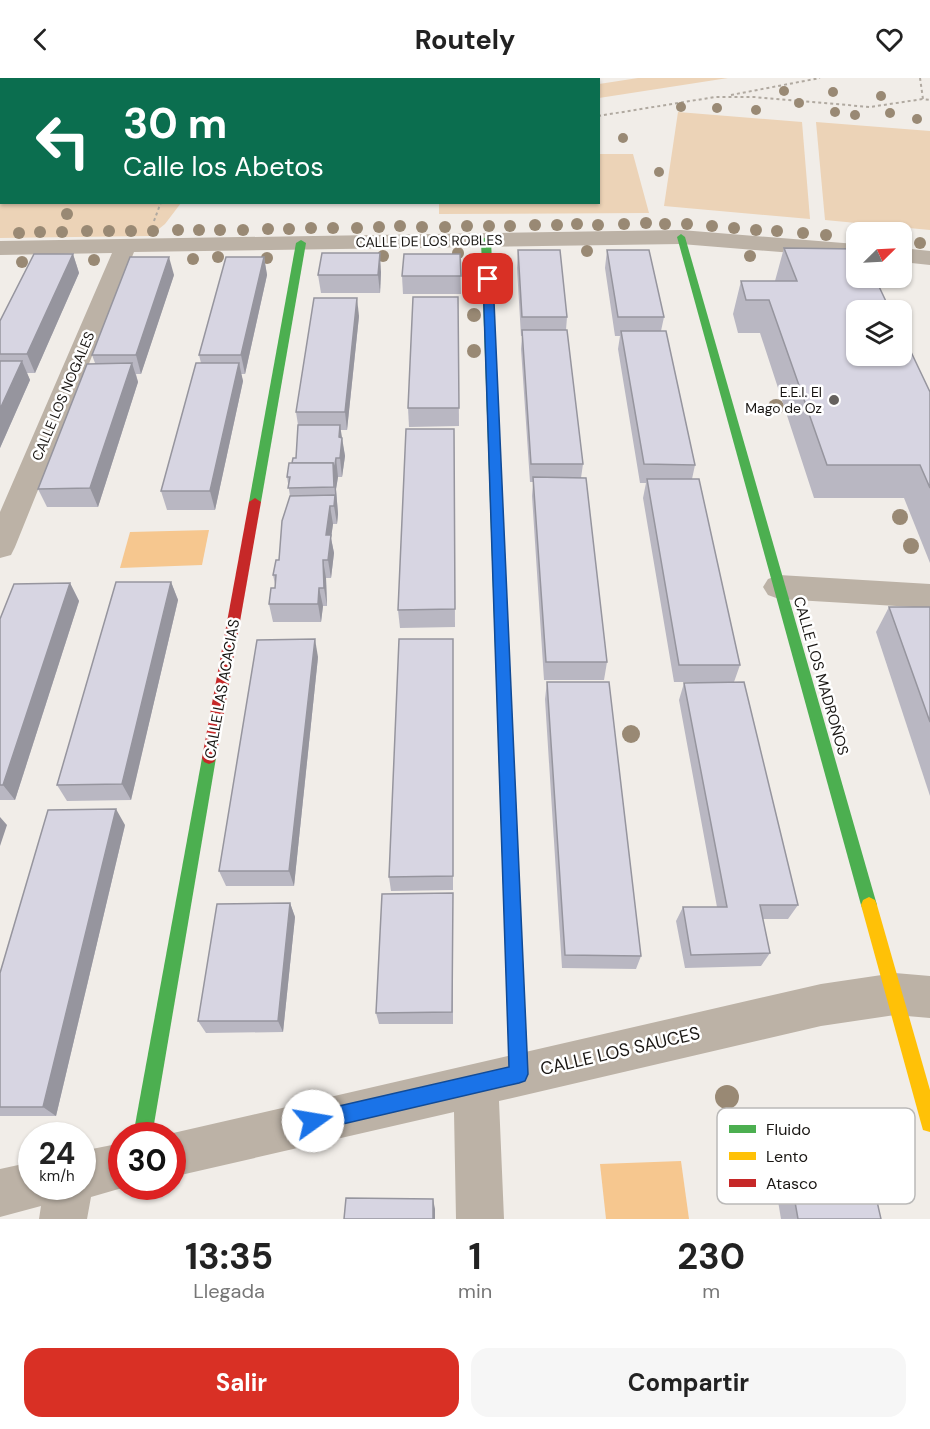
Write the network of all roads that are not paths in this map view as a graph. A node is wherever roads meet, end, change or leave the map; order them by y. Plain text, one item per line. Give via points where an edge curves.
1 (681, 237) junction
2 (486, 240) junction
3 (301, 243) junction
4 (126, 246) junction
5 (0, 248) edge
6 (846, 250) edge
7 (912, 256) edge
8 (930, 258) edge
9 (0, 546) edge
10 (779, 587) junction
11 (930, 596) edge
12 (913, 995) edge
13 (498, 1079) junction
14 (144, 1122) edge
15 (930, 1123) edge
16 (186, 1151) edge
17 (18, 1189) edge
18 (0, 1193) edge
19 (66, 1200) edge
20 (63, 1219) edge
21 (480, 1219) edge

1 - 2 street, CALLE DE LOS ROBLES
1 - 6 street, CALLE DE LOS ROBLES
1 - 10 street, CALLE LOS MADROÑOS
2 - 3 street, CALLE DE LOS ROBLES
2 - 13 street
3 - 4 street, CALLE DE LOS ROBLES
3 - 14 street, CALLE LAS ACACIAS
4 - 5 street, CALLE DE LOS ROBLES
4 - 9 street, CALLE LOS NOGALES
7 - 8 street
10 - 11 street
10 - 12 street, CALLE LOS MADROÑOS
12 - 13 street, CALLE LOS SAUCES via 821,1005
12 - 15 street, CALLE LOS MADROÑOS
13 - 16 street, CALLE LOS SAUCES
13 - 21 street
17 - 18 street
19 - 20 street

